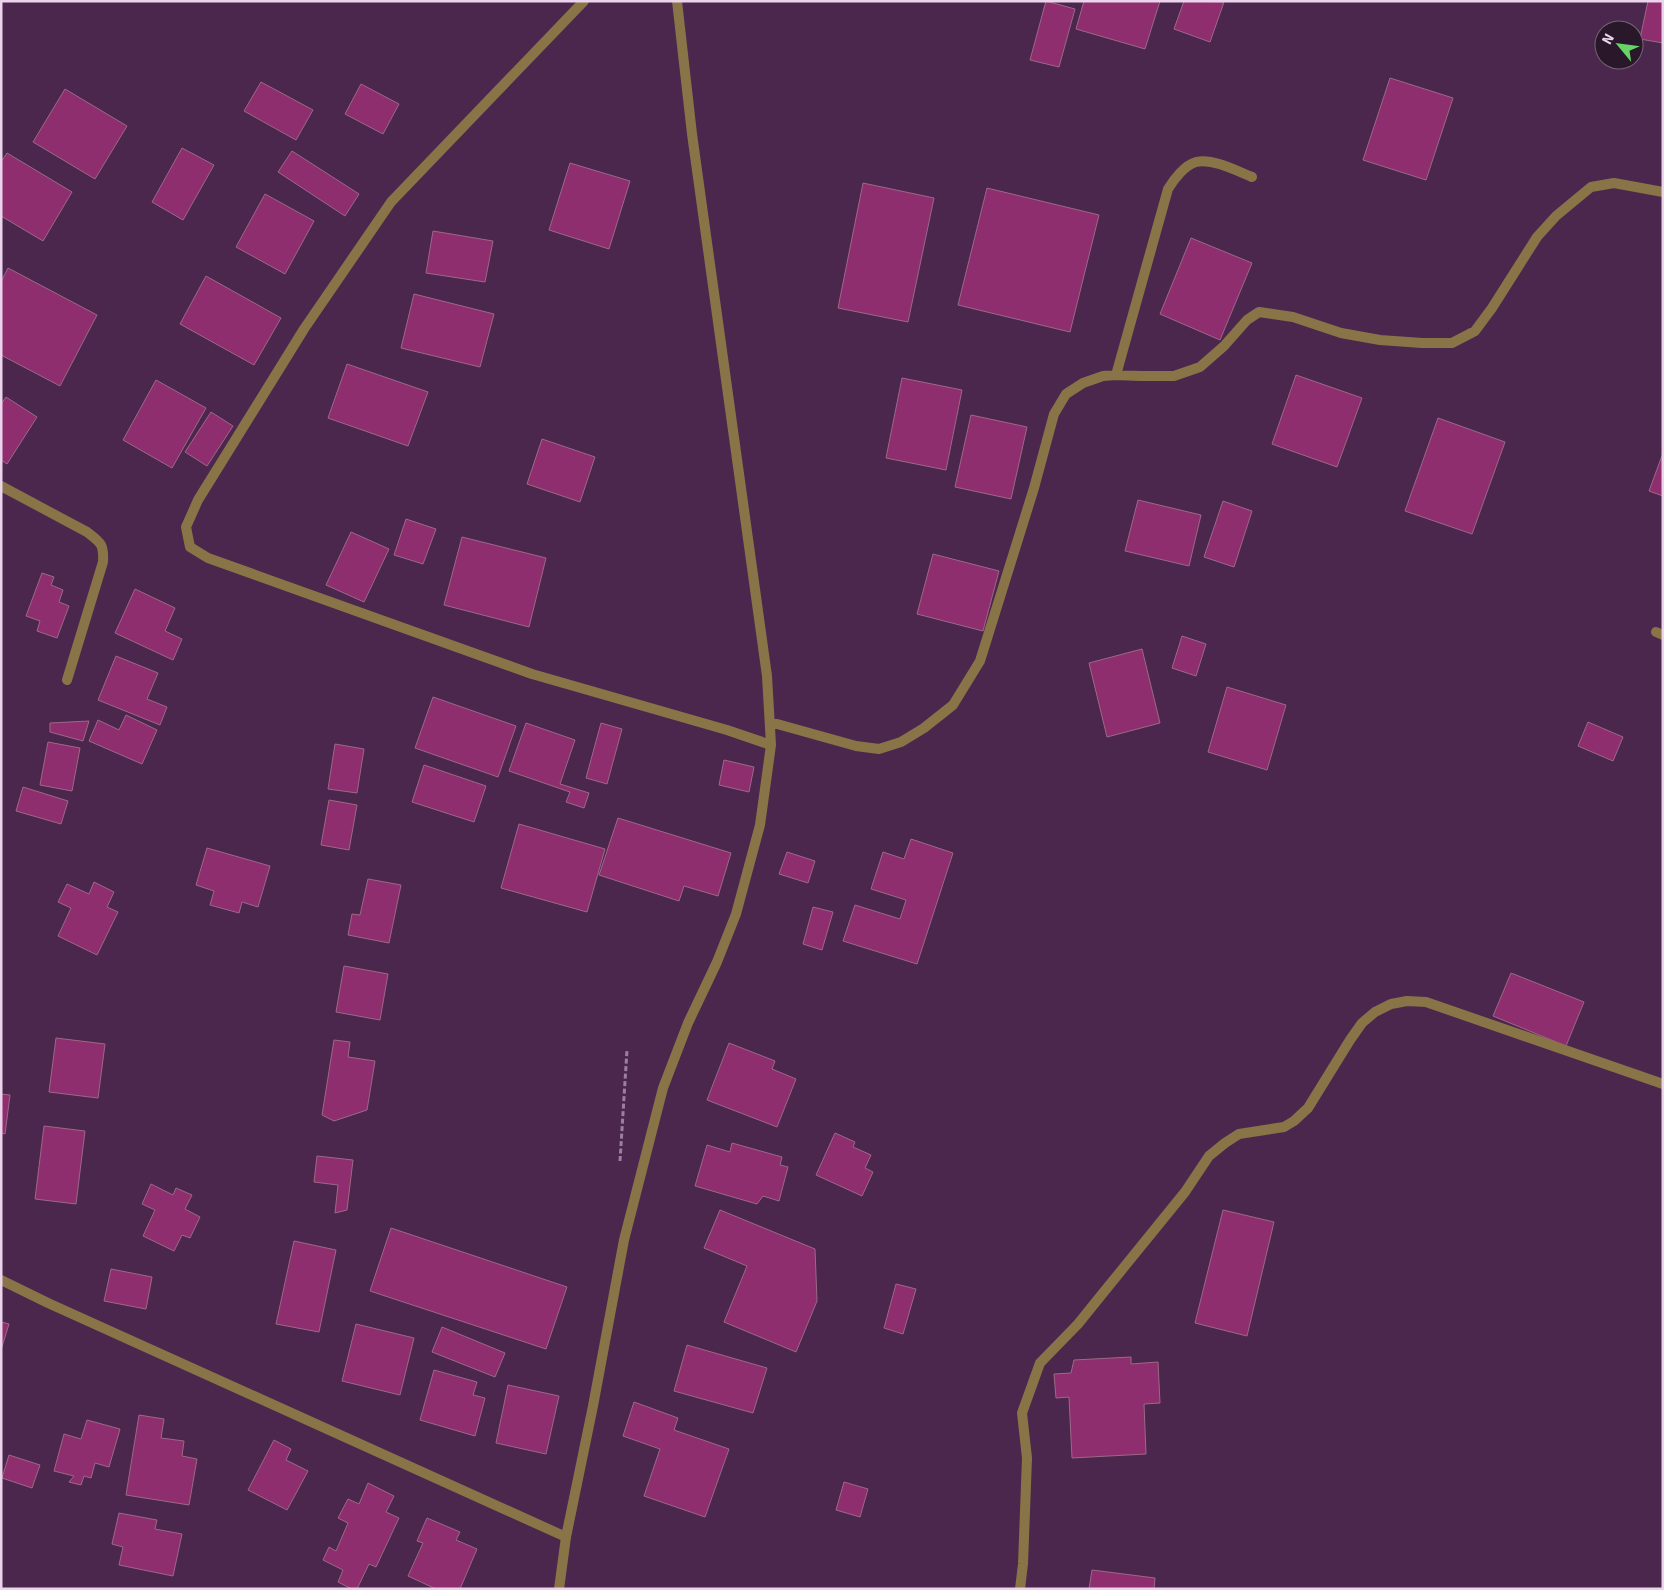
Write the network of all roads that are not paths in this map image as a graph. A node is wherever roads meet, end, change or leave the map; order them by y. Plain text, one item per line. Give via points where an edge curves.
1 (584, 1) edge
2 (677, 1) edge
3 (1252, 177) dead end
4 (1663, 192) edge
5 (1116, 374) junction
6 (1, 486) edge
7 (67, 680) dead end
8 (770, 722) junction
9 (771, 745) junction
10 (1663, 1084) edge
11 (1, 1280) edge
12 (566, 1537) junction
13 (560, 1589) edge
14 (1020, 1589) edge

1 - 9 street via 391,202 304,329 198,500 186,527 190,547 208,558 532,674
2 - 8 street via 692,134 767,676
3 - 5 street via 1218,163 1196,162 1178,174 1168,188
4 - 5 street via 1614,183 1591,187 1556,216 1537,237 1475,331 1452,343 1380,340 1341,333 1293,317 1259,312 1200,367 1174,376
5 - 8 street via 1083,383 1066,394 1054,414 980,661 953,705 902,742 879,749 856,746
6 - 7 street via 87,532 104,549 103,562
8 - 9 street
9 - 12 street via 760,825 736,914 663,1088 624,1240
10 - 14 street via 1426,1002 1406,1001 1375,1012 1362,1023 1308,1108 1294,1121 1284,1127 1239,1134 1209,1156 1185,1192 1078,1324 1040,1363 1022,1413 1027,1458
11 - 12 street
12 - 13 street

